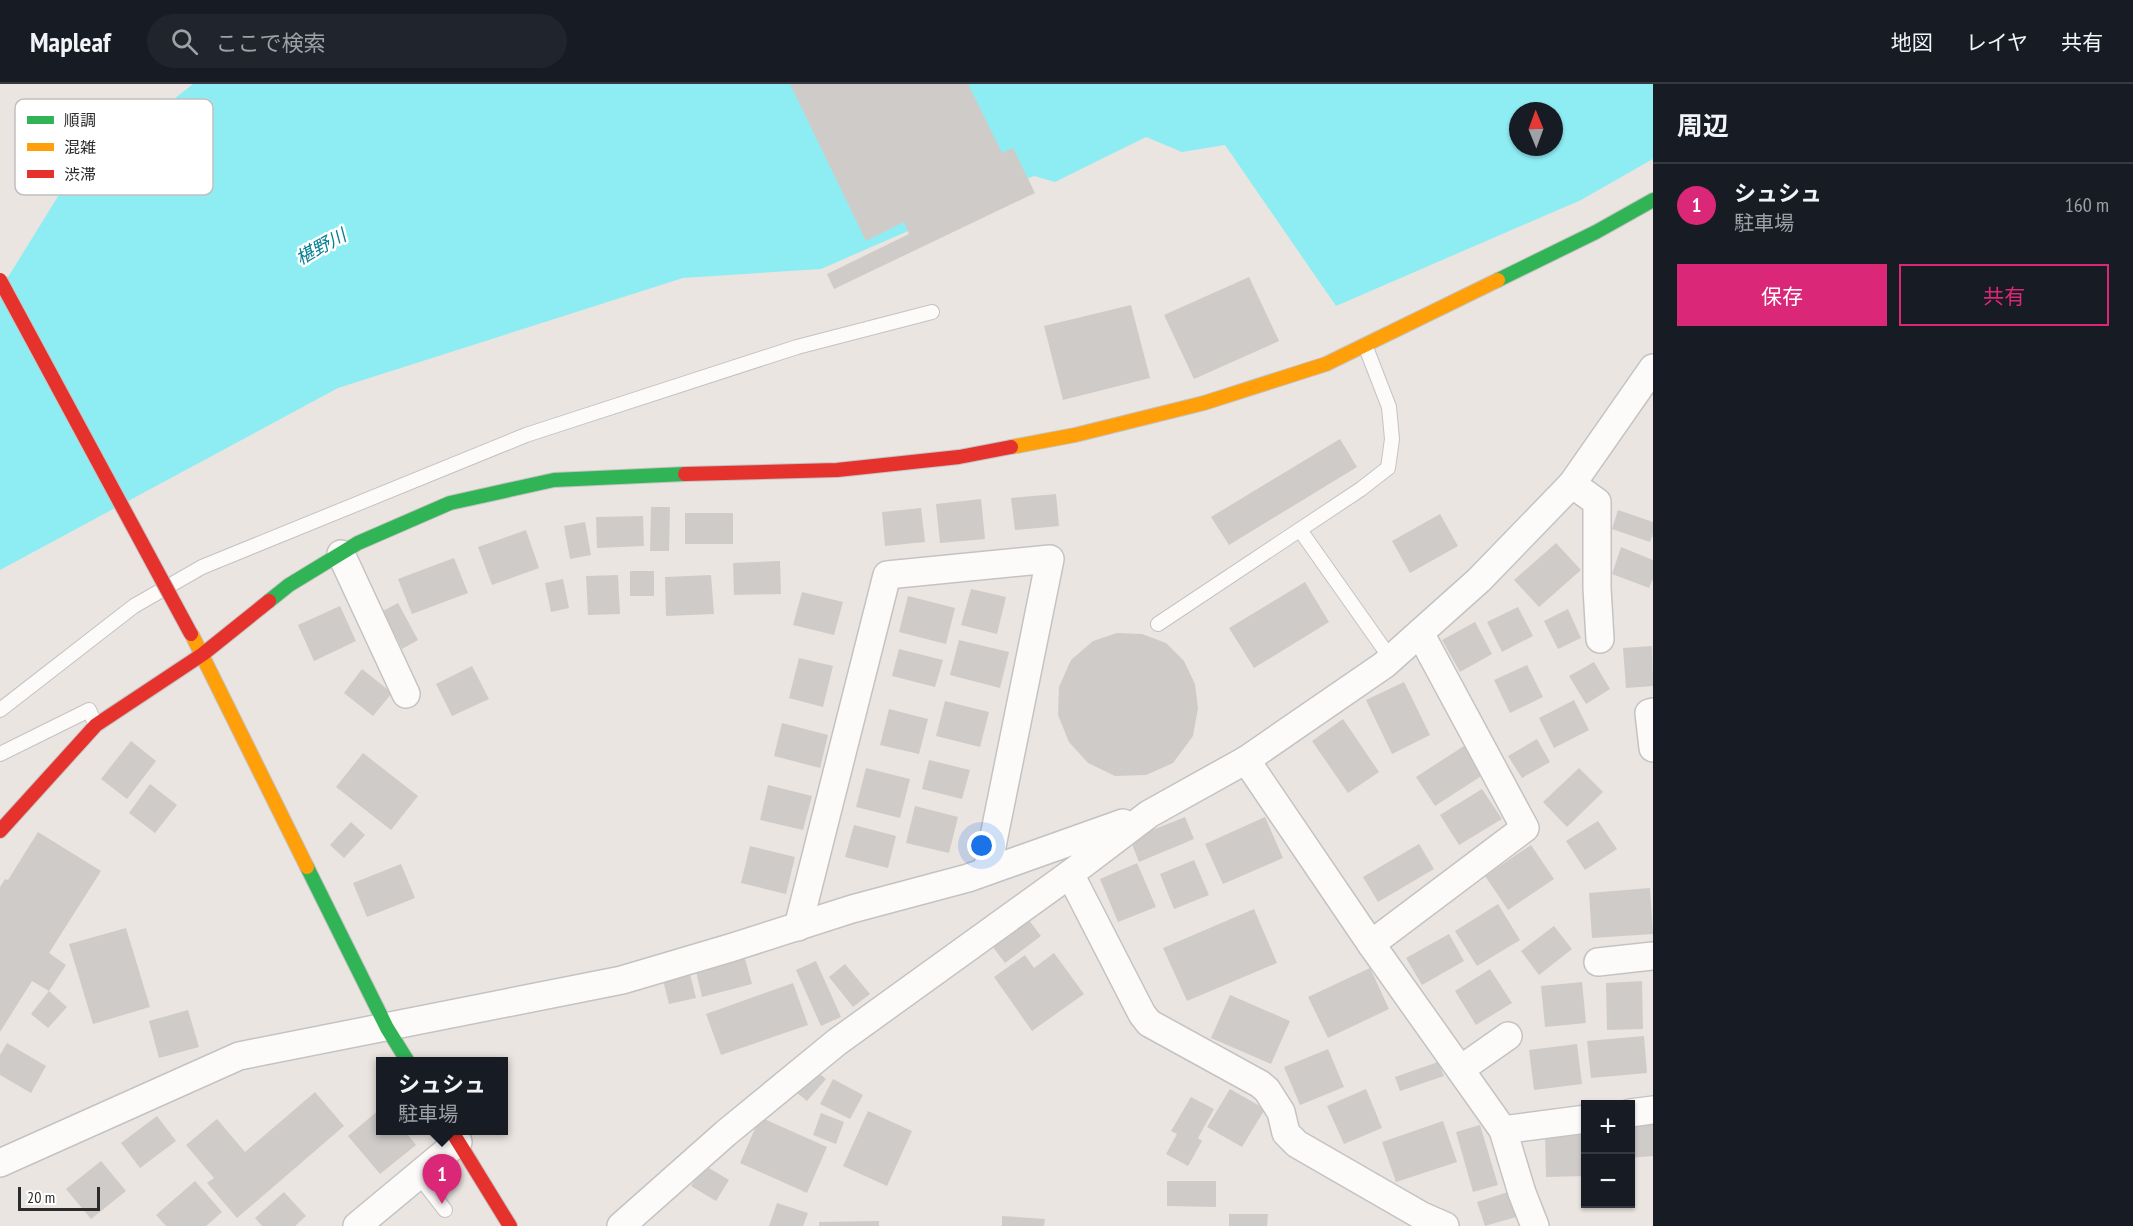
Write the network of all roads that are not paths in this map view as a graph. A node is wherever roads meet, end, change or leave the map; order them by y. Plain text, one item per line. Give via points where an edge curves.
1 (1653, 200) edge
2 (0, 280) edge
3 (932, 312) dead end
4 (1365, 345) junction
5 (1653, 368) edge
6 (1572, 484) junction
7 (1300, 530) junction
8 (341, 554) junction
9 (1158, 624) dead end
10 (1420, 633) junction
11 (1600, 639) dead end
12 (203, 654) junction
13 (1391, 659) junction
14 (406, 694) dead end
15 (0, 710) edge
16 (1653, 712) edge
17 (96, 725) junction
18 (1653, 748) edge
19 (0, 754) edge
20 (1246, 760) junction
21 (1149, 814) junction
22 (0, 831) edge
23 (987, 872) junction
24 (1070, 874) junction
25 (798, 927) junction
26 (1371, 944) junction
27 (1653, 956) edge
28 (1598, 962) dead end
29 (387, 1028) junction
30 (1508, 1036) dead end
31 (405, 1057) edge
32 (1461, 1069) junction
33 (1653, 1110) edge
34 (1635, 1112) edge
35 (1581, 1120) edge
36 (1503, 1130) junction
37 (454, 1136) edge
38 (0, 1163) edge
39 (418, 1175) junction
40 (445, 1210) dead end
41 (357, 1226) edge
42 (510, 1226) edge
43 (621, 1226) edge
44 (1445, 1226) edge
45 (1535, 1226) edge

1 - 4 street
2 - 12 street, bridge
3 - 15 lane via 796,346 526,435 202,567 134,606
4 - 7 lane via 1389,407 1392,439 1388,468
4 - 8 street via 1326,364 1204,403 1075,435 959,457 837,470 632,474 554,480 450,503
5 - 6 street
6 - 10 street via 1479,580
6 - 11 street via 1597,502
7 - 9 lane
7 - 13 lane
8 - 12 street via 289,585
8 - 14 street
10 - 13 street
10 - 26 street via 1525,828
12 - 17 street
12 - 29 street
13 - 20 street
16 - 18 street via 1649,713
17 - 19 lane via 89,710
17 - 22 street
20 - 21 street
20 - 26 street
21 - 23 street
21 - 24 street
23 - 25 street
23 - 25 street via 1050,559 887,574
24 - 43 street via 837,1042
24 - 44 street via 1149,1023 1260,1084 1281,1112 1286,1133 1297,1144
25 - 29 street via 622,980
26 - 32 street
27 - 28 street
29 - 31 street
29 - 38 street via 239,1056
30 - 32 street
32 - 36 street
33 - 34 street
35 - 36 street
36 - 45 street
37 - 39 street
37 - 42 street
39 - 40 lane
39 - 41 street

